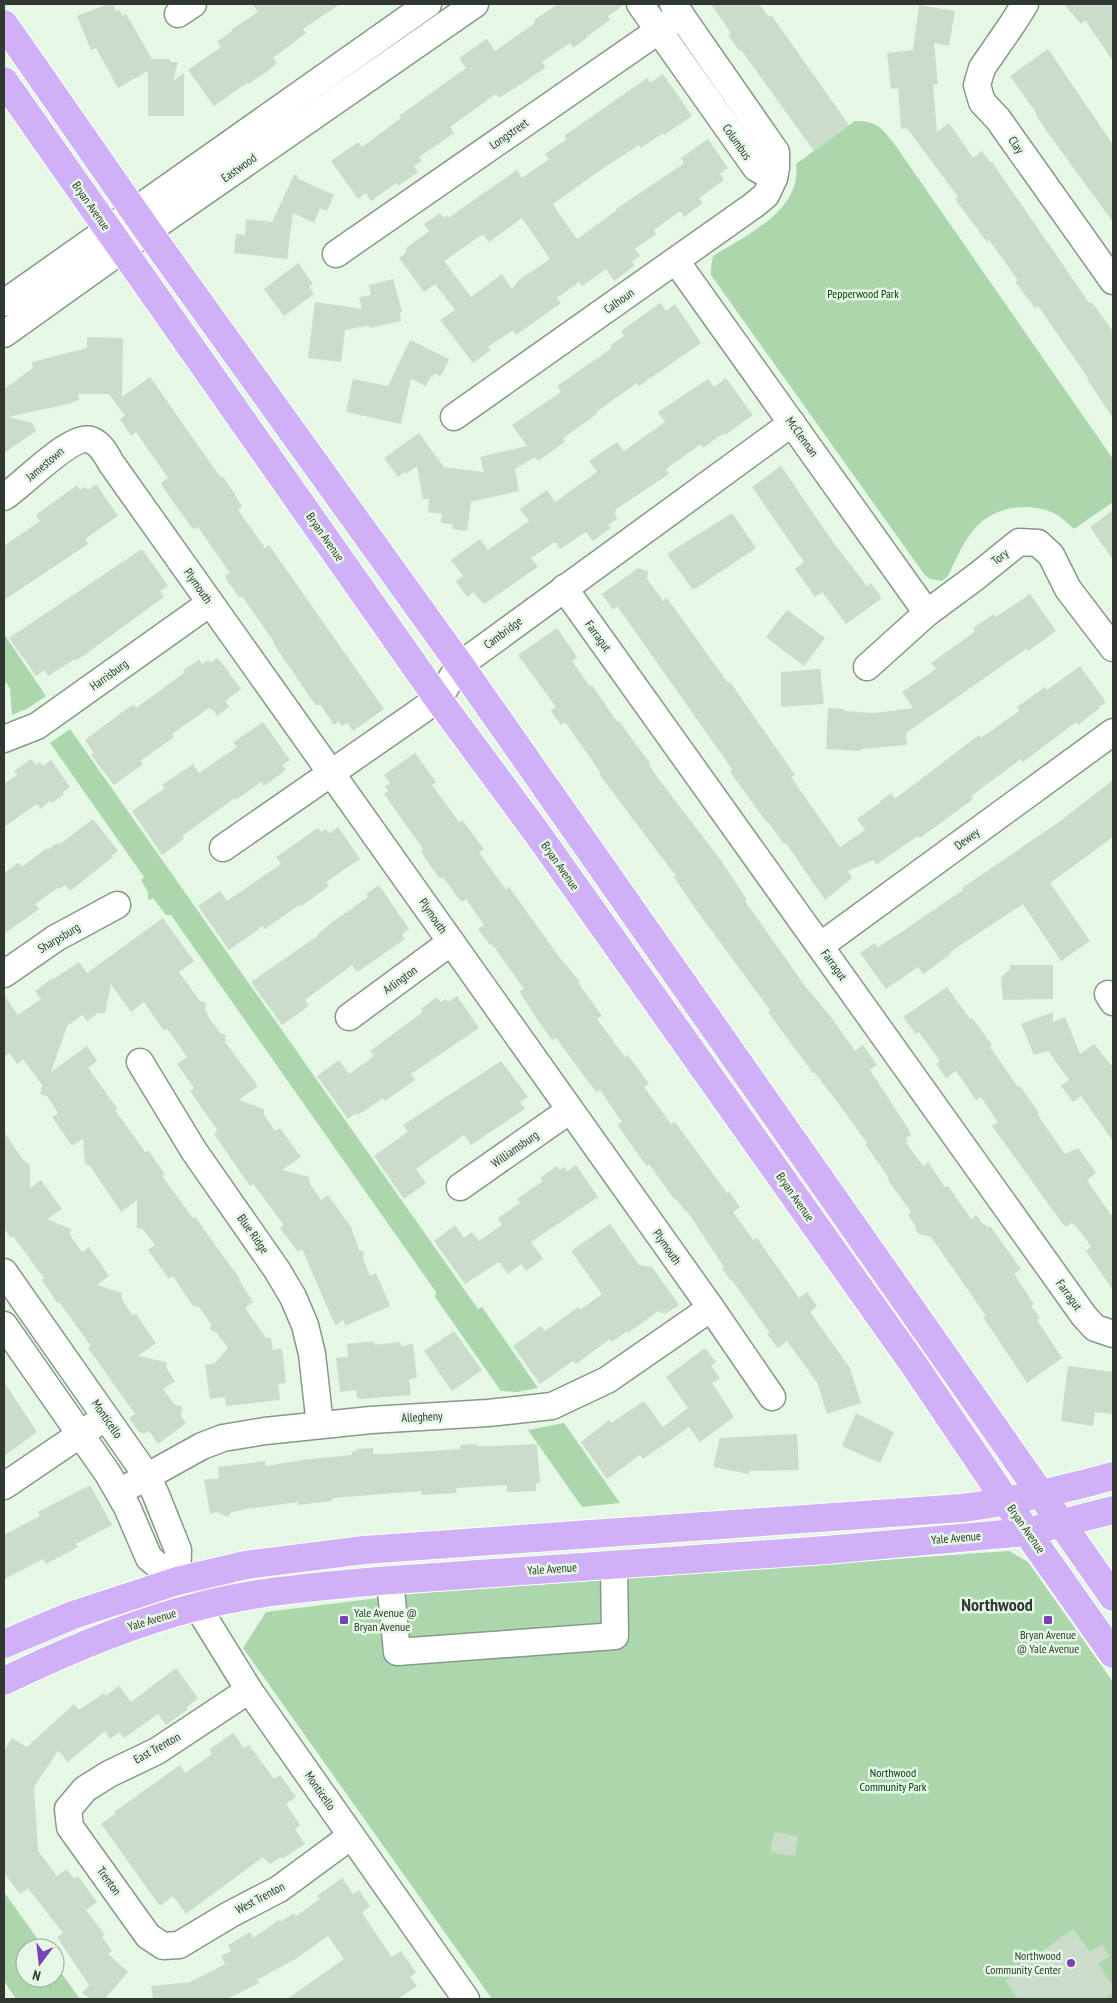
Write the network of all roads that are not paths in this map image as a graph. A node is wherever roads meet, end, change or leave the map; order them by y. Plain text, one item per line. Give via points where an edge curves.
1 (428, 4) edge
2 (475, 4) edge
3 (640, 4) edge
4 (1025, 4) edge
5 (677, 9) edge
6 (4, 24) edge
7 (658, 30) junction
8 (4, 81) edge
9 (774, 178) junction
10 (141, 221) junction
11 (115, 240) junction
12 (336, 254) dead end
13 (676, 261) junction
14 (1113, 281) edge
15 (4, 303) edge
16 (4, 334) edge
17 (454, 417) dead end
18 (792, 423) junction
19 (90, 440) joint
20 (4, 497) edge
21 (564, 588) junction
22 (210, 603) junction
23 (927, 613) junction
24 (1113, 648) edge
25 (460, 665) junction
26 (866, 667) dead end
27 (438, 699) junction
28 (1113, 732) edge
29 (4, 739) edge
30 (332, 774) junction
31 (223, 848) dead end
32 (117, 905) dead end
33 (451, 942) junction
34 (820, 946) junction
35 (4, 974) edge
36 (349, 1017) dead end
37 (140, 1062) dead end
38 (570, 1110) junction
39 (460, 1187) dead end
40 (4, 1272) edge
41 (711, 1308) junction
42 (4, 1325) edge
43 (1112, 1334) edge
44 (772, 1397) dead end
45 (105, 1416) junction
46 (320, 1425) junction
47 (81, 1434) junction
48 (147, 1476) junction
49 (1113, 1476) edge
50 (4, 1486) edge
51 (119, 1492) junction
52 (1042, 1495) junction
53 (1007, 1502) junction
54 (1113, 1510) edge
55 (1061, 1523) junction
56 (1027, 1532) junction
57 (614, 1565) junction
58 (390, 1580) junction
59 (177, 1581) junction
60 (1113, 1597) edge
61 (197, 1606) junction
62 (4, 1644) edge
63 (1113, 1654) edge
64 (4, 1680) edge
65 (249, 1690) junction
66 (68, 1809) joint
67 (351, 1836) junction
68 (163, 1946) joint
69 (455, 1996) edge

1 - 10 street, Eastwood
2 - 10 street, Eastwood
3 - 7 street, Columbus
4 - 14 street, Clay via 982,68 977,85 982,102
5 - 7 street, Longstreet
5 - 9 street, Columbus via 776,152
6 - 10 main road
7 - 9 street, Columbus via 756,168
7 - 12 street, Longstreet
8 - 11 main road, Bryan Avenue
9 - 13 street, Calhoun via 766,194 754,206
10 - 11 street, Eastwood
10 - 25 main road
11 - 15 street, Eastwood
11 - 16 street, Eastwood
11 - 27 main road, Bryan Avenue
13 - 17 street, Calhoun
13 - 18 street, McClennan
18 - 21 street, Cambridge
18 - 23 street, McClennan
19 - 20 street, Jamestown via 80,439 68,445
19 - 22 street, Plymouth via 102,448
21 - 25 street, Cambridge
21 - 34 street, Farragut
22 - 29 street, Harrisburg via 37,726
22 - 30 street, Plymouth
23 - 24 street, Tory via 1019,542 1038,543 1051,555 1068,589
23 - 26 street, Tory
25 - 27 street, Cambridge
25 - 52 main road
27 - 30 street, Cambridge
27 - 53 main road, Bryan Avenue via 537,833 914,1365
28 - 34 street, Dewey
30 - 31 street, Cambridge
30 - 33 street, Plymouth
32 - 35 street, Sharpsburg via 56,938
33 - 36 street, Arlington
33 - 38 street, Plymouth
34 - 43 street, Farragut via 1084,1316 1095,1328
37 - 46 street, Blue Ridge via 194,1151 278,1270 293,1297 305,1325 312,1354
38 - 39 street, Williamsburg
38 - 41 street, Plymouth
40 - 45 street, Monticello
41 - 44 street, Plymouth
41 - 46 street, Allegheny via 607,1380 552,1406
42 - 47 street, Monticello
45 - 47 street
45 - 48 street, Monticello
46 - 48 street, Allegheny via 223,1438
47 - 50 street
47 - 51 street, Monticello
48 - 51 street, Allegheny
48 - 59 street, Monticello via 178,1550
49 - 52 main road
51 - 59 street, Monticello via 148,1558
52 - 53 main road
52 - 55 main road
53 - 56 main road, Bryan Avenue
53 - 59 main road via 345,1551 246,1565
54 - 55 main road, Yale Avenue
55 - 56 main road, Yale Avenue
55 - 60 main road
56 - 57 main road, Yale Avenue
56 - 63 main road, Bryan Avenue
57 - 58 main road, Yale Avenue
57 - 58 street via 615,1636 397,1652
58 - 61 main road, Yale Avenue via 316,1587
59 - 61 street, Monticello
59 - 62 main road via 73,1615
61 - 64 main road, Yale Avenue via 125,1628
61 - 65 street, Monticello
65 - 66 street, East Trenton via 157,1751 85,1789
65 - 67 street, Monticello
66 - 68 street, Trenton via 70,1827 81,1843 148,1936
67 - 68 street, West Trenton via 279,1889 229,1914 179,1945
67 - 69 street, Monticello

